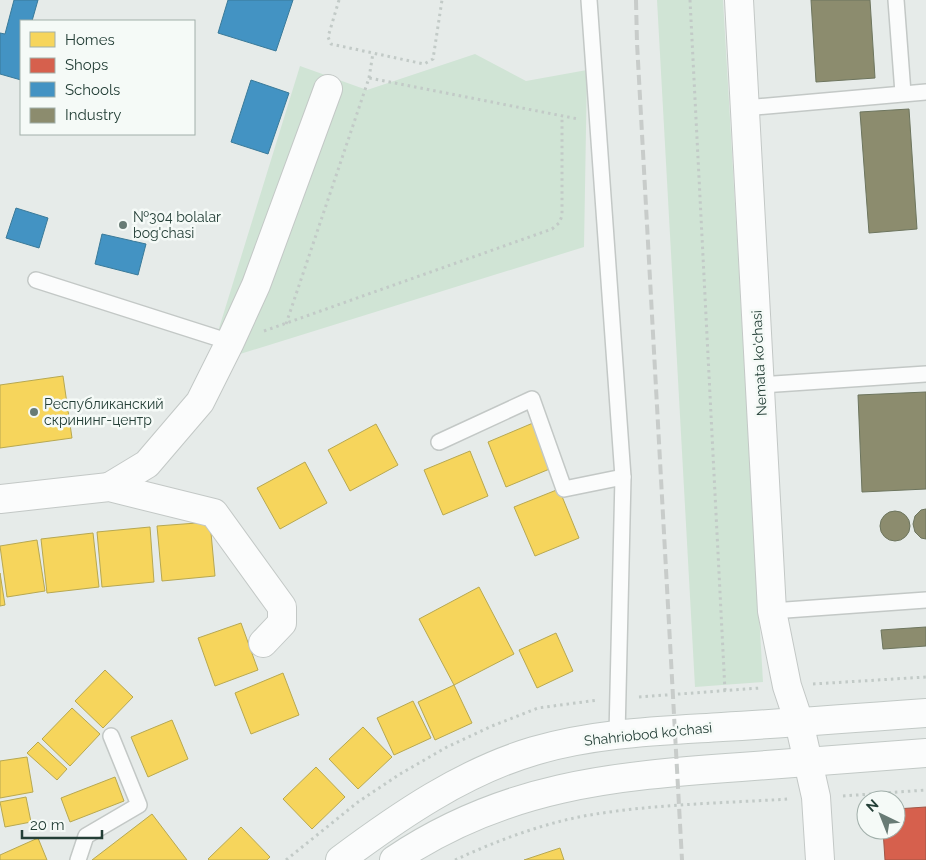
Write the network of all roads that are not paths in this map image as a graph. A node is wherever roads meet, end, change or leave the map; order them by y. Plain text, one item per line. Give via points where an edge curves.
1 (589, 0) edge
2 (739, 0) edge
3 (896, 0) edge
4 (328, 89) dead end
5 (926, 92) edge
6 (903, 93) junction
7 (745, 108) junction
8 (36, 280) dead end
9 (230, 342) junction
10 (926, 374) edge
11 (760, 385) junction
12 (439, 442) dead end
13 (623, 477) junction
14 (109, 486) junction
15 (0, 499) edge
16 (926, 600) edge
17 (772, 611) junction
18 (263, 644) dead end
19 (926, 713) edge
20 (799, 722) junction
21 (617, 735) junction
22 (111, 736) dead end
23 (926, 753) edge
24 (809, 762) junction
25 (78, 860) edge
26 (340, 860) edge
27 (394, 860) edge
28 (820, 860) edge

1 - 13 lane
2 - 7 street, Nemata ko'chasi
3 - 6 lane
4 - 9 street via 256,284
5 - 6 lane
6 - 7 lane
7 - 11 street, Nemata ko'chasi
8 - 9 lane
9 - 14 street via 200,402 147,464
10 - 11 lane
11 - 17 street, Nemata ko'chasi
12 - 13 lane via 532,399 564,489
13 - 21 lane
14 - 15 street
14 - 18 street via 214,513 282,607 282,623
16 - 17 lane
17 - 20 street, Nemata ko'chasi via 786,686
19 - 20 street, Shahriobod ko'chasi
20 - 21 street, Shahriobod ko'chasi
20 - 24 street, Nemata ko'chasi
21 - 26 street, Shahriobod ko'chasi via 533,751 484,770 413,808
22 - 25 lane via 139,805 86,836
23 - 24 street
24 - 27 street via 667,772 564,787 510,802 456,824
24 - 28 street, Nemata ko'chasi via 816,798

